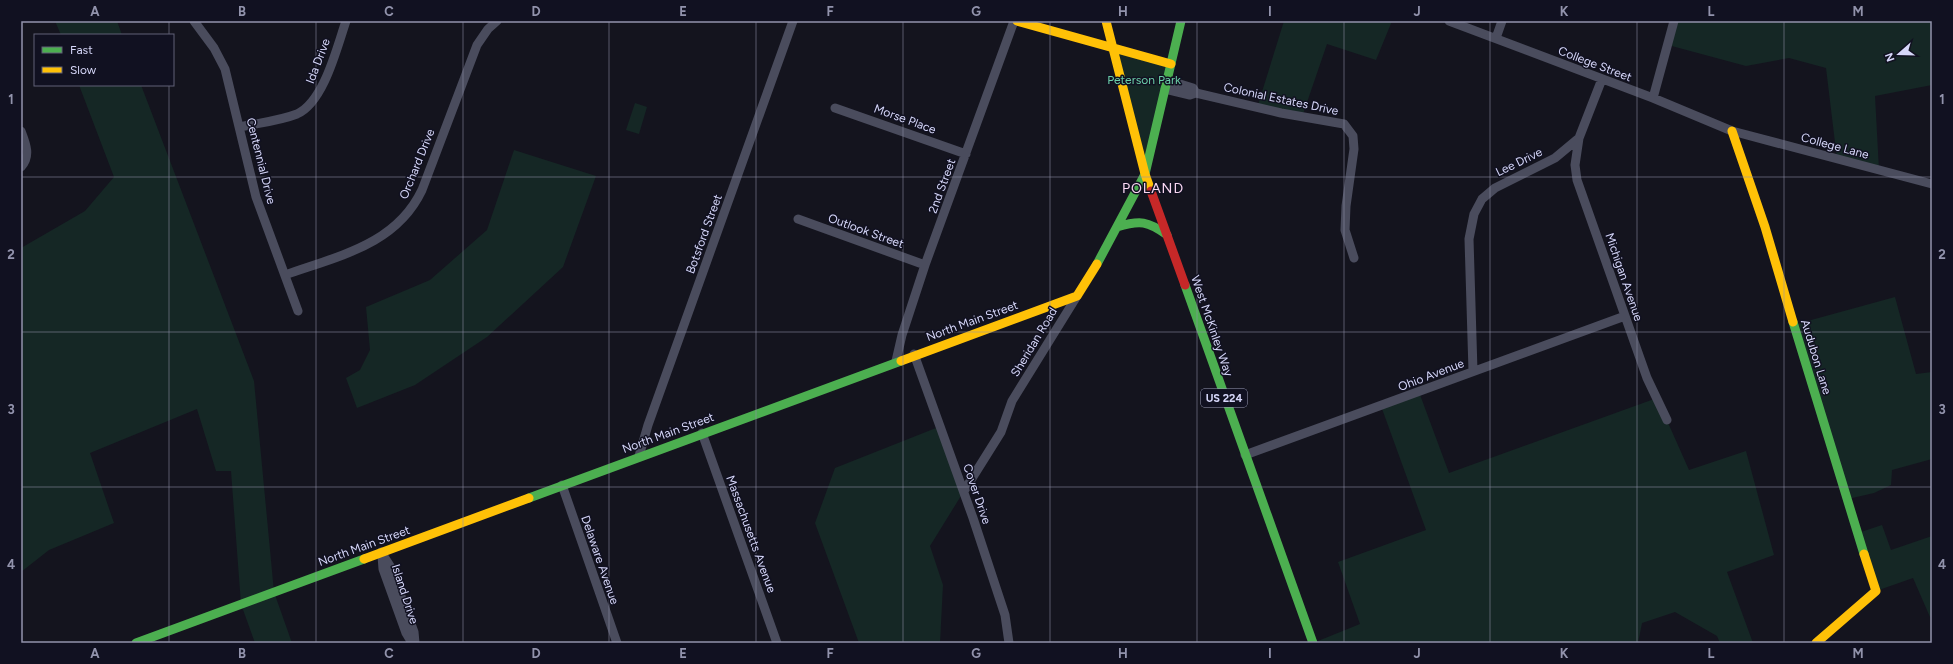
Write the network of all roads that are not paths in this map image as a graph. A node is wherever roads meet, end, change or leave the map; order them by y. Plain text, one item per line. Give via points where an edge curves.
1 (194, 21) edge
2 (346, 21) edge
3 (497, 21) edge
4 (793, 21) edge
5 (1016, 21) edge
6 (1106, 21) edge
7 (1182, 21) edge
8 (1449, 21) edge
9 (1502, 21) edge
10 (1674, 21) edge
11 (1496, 38) junction
12 (1112, 48) junction
13 (1171, 64) junction
14 (1602, 79) junction
15 (1166, 84) junction
16 (1653, 98) junction
17 (836, 108) dead end
18 (240, 127) junction
19 (21, 131) edge
20 (1732, 131) junction
21 (1578, 138) junction
22 (966, 154) junction
23 (21, 167) edge
24 (1145, 174) junction
25 (1932, 184) edge
26 (798, 219) dead end
27 (1117, 228) junction
28 (1167, 235) junction
29 (1354, 258) dead end
30 (926, 265) junction
31 (285, 275) junction
32 (1076, 296) junction
33 (298, 311) dead end
34 (1625, 316) junction
35 (914, 354) junction
36 (896, 361) junction
37 (1474, 371) junction
38 (1667, 420) dead end
39 (702, 434) junction
40 (1245, 455) junction
41 (639, 456) junction
42 (562, 485) junction
43 (964, 491) junction
44 (381, 552) junction
45 (136, 643) edge
46 (413, 643) edge
47 (617, 643) edge
48 (777, 643) edge
49 (1009, 643) edge
50 (1311, 643) edge
51 (1816, 643) edge

1 - 18 street, Centennial Drive via 223,65
2 - 18 street, Ida Drive via 321,89 310,105 290,116
3 - 31 street, Orchard Drive via 482,36 475,48 422,190 404,219 374,242
4 - 41 street, Botsford Street
5 - 12 main road
5 - 22 street, 2nd Street
6 - 12 main road, US 224
7 - 13 main road
8 - 11 street, College Street
9 - 11 street
10 - 16 street
11 - 14 street, College Street
12 - 13 main road
12 - 24 main road, US 224
13 - 15 main road
14 - 16 street, College Street
14 - 21 street, Lee Drive
15 - 24 main road
15 - 29 street, Colonial Estates Drive via 1190,95 1196,93 1280,113 1344,124 1353,136 1354,142 1345,230
16 - 20 street, College Street
17 - 22 street, Morse Place
18 - 31 street, Centennial Drive via 256,197
19 - 23 street via 27,150 25,163
20 - 25 street, College Lane
20 - 51 main road, Audubon Lane via 1765,227 1876,591
21 - 34 street, Michigan Avenue via 1575,165 1577,180
21 - 37 street, Lee Drive via 1555,158 1495,188 1482,199 1474,214 1469,238
22 - 30 street, 2nd Street
24 - 27 main road
24 - 28 main road, West McKinley Way / US 224
26 - 30 street, Outlook Street
27 - 28 main road via 1142,221 1154,225
27 - 32 main road
28 - 40 main road, West McKinley Way / US 224
30 - 36 street, 2nd Street via 902,335
31 - 33 street, Centennial Drive
32 - 35 main road, North Main Street
32 - 43 street, Sheridan Road via 1012,401 1001,432
34 - 37 street, Ohio Avenue
34 - 38 street, Michigan Avenue via 1647,378
35 - 36 main road, North Main Street
35 - 43 street, Cover Drive
36 - 39 main road, North Main Street
37 - 40 street, Ohio Avenue
39 - 41 main road, North Main Street
39 - 48 street, Massachusetts Avenue
40 - 50 main road, West McKinley Way / US 224
41 - 42 main road, North Main Street
42 - 44 main road, North Main Street
42 - 47 street, Delaware Avenue
43 - 49 street, Cover Drive via 1005,615
44 - 45 main road, North Main Street
44 - 46 street, Island Drive via 383,569 406,634

